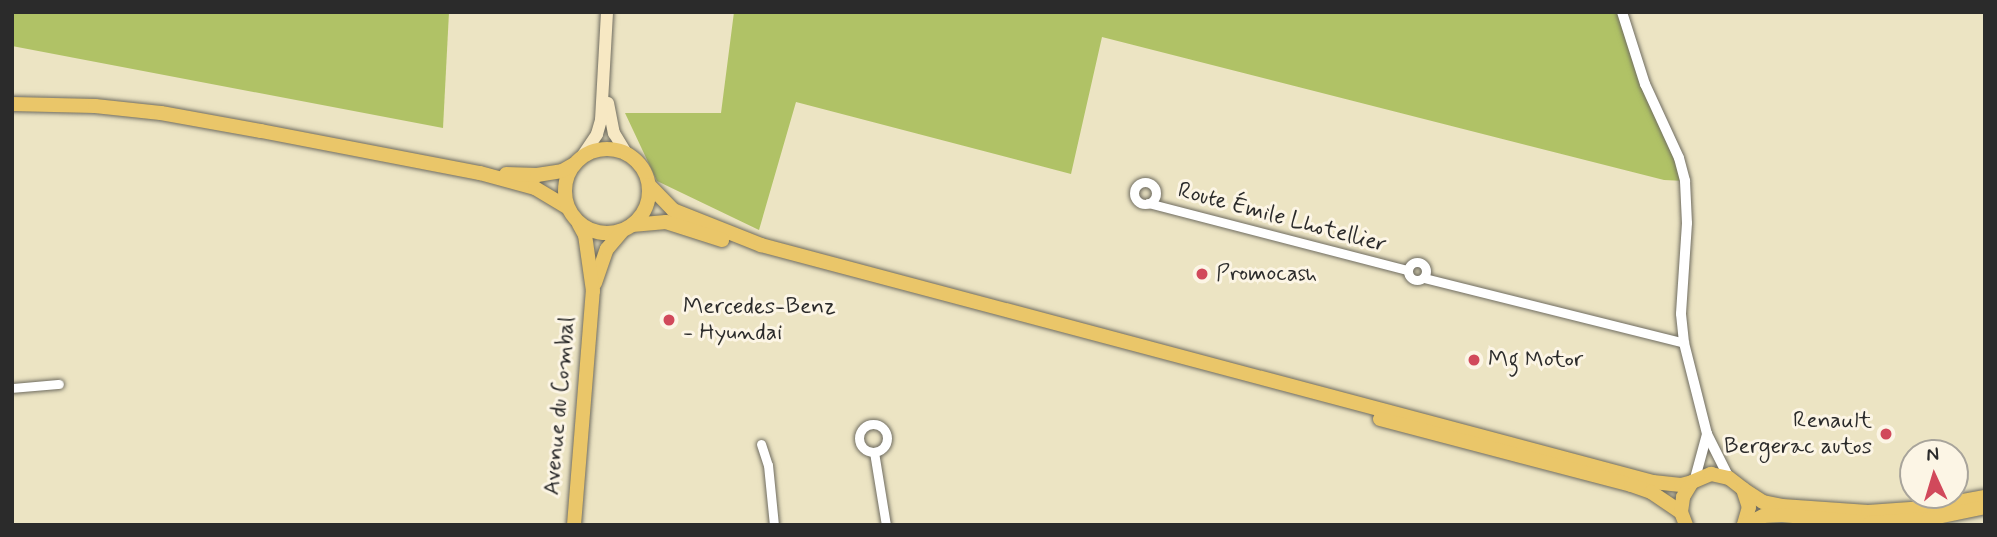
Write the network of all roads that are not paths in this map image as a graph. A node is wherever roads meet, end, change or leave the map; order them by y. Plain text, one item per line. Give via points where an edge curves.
1 (607, 12) edge
2 (1622, 12) edge
3 (605, 86) junction
4 (12, 104) edge
5 (626, 153) junction
6 (578, 160) junction
7 (480, 173) junction
8 (649, 185) junction
9 (1147, 203) dead end
10 (567, 207) junction
11 (579, 223) junction
12 (628, 228) junction
13 (1408, 270) junction
14 (1424, 278) junction
15 (593, 291) junction
16 (1684, 343) junction
17 (59, 384) dead end
18 (12, 388) edge
19 (1707, 434) junction
20 (761, 444) dead end
21 (874, 452) dead end
22 (1729, 478) junction
23 (1693, 482) junction
24 (1743, 489) junction
25 (1985, 497) edge
26 (1985, 507) edge
27 (1682, 519) edge
28 (574, 525) edge
29 (774, 525) edge
30 (886, 525) edge
31 (1744, 525) edge

1 - 3 main road
2 - 16 street via 1645,84 1685,181
3 - 5 main road via 614,133
3 - 6 main road via 597,134
4 - 7 main road via 161,113
5 - 6 main road via 604,148
5 - 8 main road via 637,161
6 - 7 main road via 562,171 537,175
6 - 10 main road via 566,178
7 - 10 main road via 535,188
8 - 12 main road via 646,207
8 - 23 main road via 673,210 761,245 1653,482
9 - 13 street, Route Émile Lhotellier
10 - 11 main road
11 - 12 main road via 600,233
11 - 15 main road
12 - 15 main road via 607,249
12 - 27 main road via 666,222 801,264 1608,478 1651,492
13 - 14 street via 1409,277
13 - 14 street via 1416,261 1424,264
14 - 16 street
15 - 28 main road, Avenue du Combal
16 - 19 street
17 - 18 street
19 - 22 street
19 - 23 street
20 - 29 street via 768,465
21 - 30 street
22 - 23 main road via 1711,474
22 - 24 main road
23 - 27 main road via 1683,497
24 - 25 main road via 1763,502 1782,506 1868,512
24 - 31 main road via 1748,507
26 - 31 main road via 1928,519 1870,523 1782,515 1763,516

